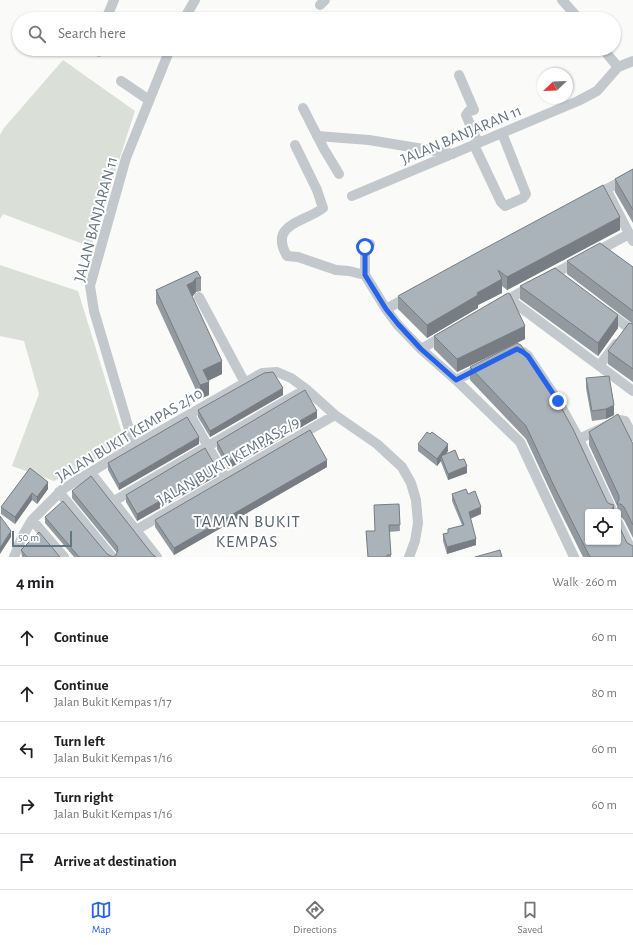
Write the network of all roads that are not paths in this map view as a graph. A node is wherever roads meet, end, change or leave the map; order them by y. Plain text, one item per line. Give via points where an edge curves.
1 (114, 0) edge
2 (195, 0) edge
3 (562, 0) edge
4 (109, 12) edge
5 (188, 12) edge
6 (573, 12) edge
7 (167, 56) edge
8 (609, 56) edge
9 (633, 61) edge
10 (618, 68) junction
11 (459, 75) dead end
12 (121, 81) dead end
13 (149, 100) junction
14 (303, 108) dead end
15 (502, 133) junction
16 (318, 136) junction
17 (476, 144) junction
18 (295, 146) dead end
19 (453, 154) junction
20 (339, 174) dead end
21 (633, 175) edge
22 (606, 189) junction
23 (352, 196) dead end
24 (586, 200) edge
25 (631, 237) edge
26 (370, 244) dead end
27 (365, 275) junction
28 (419, 290) edge
29 (199, 297) dead end
30 (508, 298) junction
31 (597, 305) edge
32 (390, 307) junction
33 (492, 308) edge
34 (630, 329) edge
35 (453, 330) edge
36 (421, 349) junction
37 (504, 356) edge
38 (490, 363) edge
39 (599, 366) junction
40 (456, 380) junction
41 (245, 383) junction
42 (306, 390) junction
43 (633, 391) edge
44 (190, 415) junction
45 (335, 415) junction
46 (633, 436) edge
47 (579, 439) junction
48 (134, 446) junction
49 (207, 446) junction
50 (91, 473) junction
51 (226, 478) junction
52 (59, 492) junction
53 (114, 501) junction
54 (612, 509) edge
55 (32, 520) junction
56 (621, 529) edge
57 (136, 530) junction
58 (633, 553) edge
59 (14, 557) edge
60 (64, 557) edge
61 (112, 557) edge
62 (156, 557) edge
63 (409, 557) edge
64 (574, 557) edge

1 - 4 street
2 - 5 street
3 - 6 street
7 - 13 street, JALAN BANJARAN 11
8 - 10 street
9 - 10 street
10 - 15 street, JALAN BANJARAN 11 via 597,91
11 - 17 street via 474,110 468,111 466,115
12 - 13 street
13 - 48 street, JALAN BANJARAN 11 via 126,158 90,286 94,311
14 - 16 street
15 - 17 street, JALAN BANJARAN 11
15 - 17 street via 526,194 505,206
16 - 19 street via 369,140
16 - 20 street
17 - 19 street, JALAN BANJARAN 11
18 - 27 street via 323,208 289,226 282,236 282,248 287,256 298,257 336,270
19 - 23 street, JALAN BANJARAN 11
21 - 22 street
22 - 24 street
22 - 25 street
25 - 30 street via 558,276
26 - 27 street via 365,247
27 - 32 street
28 - 32 street
29 - 41 street
30 - 33 street
30 - 39 street
31 - 34 street
32 - 36 street via 398,324
34 - 39 street
35 - 36 street
36 - 40 street
37 - 47 street via 517,349 528,356 558,401
38 - 40 street
39 - 43 street
40 - 64 street via 520,442
41 - 42 street, JALAN BUKIT KEMPAS 2/10 via 262,373 277,372 291,378
41 - 44 street, JALAN BUKIT KEMPAS 2/10
42 - 45 street
42 - 49 street
44 - 48 street, JALAN BUKIT KEMPAS 2/10
44 - 49 street
45 - 51 street, JALAN BUKIT KEMPAS 2/9
45 - 63 street via 377,444 402,467 416,500 418,523
46 - 47 street via 625,421 619,420
47 - 54 street
48 - 50 street, JALAN BUKIT KEMPAS 2/10
49 - 51 street
49 - 53 street
50 - 52 street, JALAN BUKIT KEMPAS 2/10
50 - 53 street
51 - 57 street, JALAN BUKIT KEMPAS 2/9
52 - 55 street, JALAN BUKIT KEMPAS 2/10
52 - 61 street
53 - 57 street
55 - 59 street, JALAN BUKIT KEMPAS 2/10
55 - 60 street
56 - 58 street
57 - 62 street

